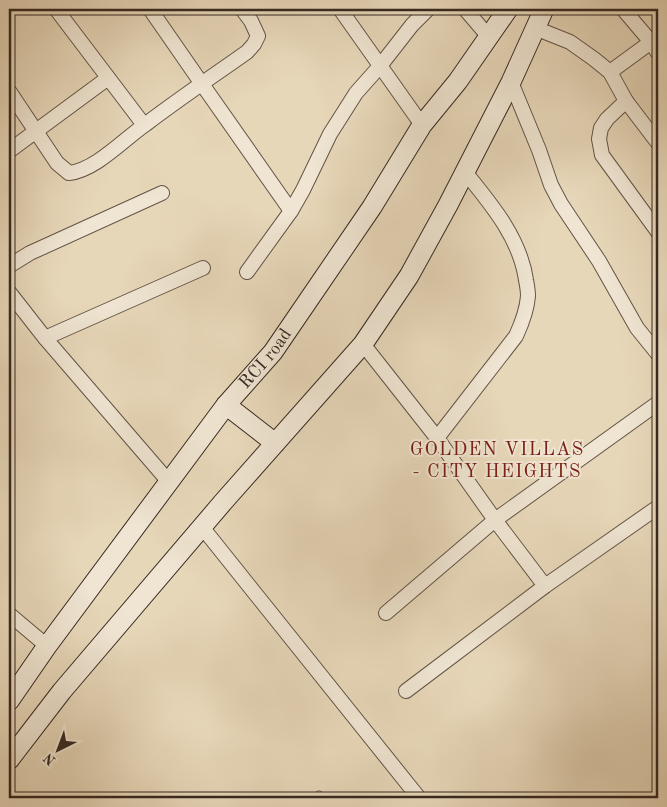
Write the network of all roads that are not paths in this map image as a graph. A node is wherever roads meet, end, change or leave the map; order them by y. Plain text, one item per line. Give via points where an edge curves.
1 (56, 9) edge
2 (150, 9) edge
3 (242, 9) edge
4 (340, 9) edge
5 (428, 9) edge
6 (465, 9) edge
7 (508, 9) edge
8 (544, 9) edge
9 (623, 9) edge
10 (535, 28) junction
11 (489, 37) junction
12 (656, 44) edge
13 (380, 66) junction
14 (610, 72) junction
15 (108, 78) junction
16 (510, 82) junction
17 (202, 84) junction
18 (9, 91) edge
19 (626, 101) junction
20 (144, 125) junction
21 (422, 125) junction
22 (36, 131) junction
23 (658, 144) edge
24 (9, 151) edge
25 (465, 172) junction
26 (162, 193) dead end
27 (291, 211) junction
28 (658, 232) edge
29 (9, 266) edge
30 (203, 268) dead end
31 (247, 272) dead end
32 (9, 292) edge
33 (45, 338) junction
34 (363, 344) junction
35 (658, 354) edge
36 (658, 403) edge
37 (226, 405) junction
38 (437, 438) junction
39 (275, 443) junction
40 (169, 482) junction
41 (658, 507) edge
42 (495, 520) junction
43 (202, 528) junction
44 (544, 586) junction
45 (386, 613) dead end
46 (9, 614) edge
47 (47, 646) junction
48 (406, 691) dead end
49 (9, 701) edge
50 (9, 760) edge
51 (419, 798) edge

1 - 15 street
2 - 17 street
3 - 17 street via 258,36 254,44
4 - 13 street
5 - 13 street
6 - 11 street
7 - 11 main road, RCI road
8 - 10 main road
9 - 12 street
10 - 14 street via 570,42
10 - 16 main road
11 - 21 main road, RCI road
12 - 14 street
13 - 21 street
13 - 27 street via 356,93 330,134
14 - 19 street
15 - 20 street
15 - 22 street
16 - 25 main road
16 - 35 street via 561,204 599,261 637,328
17 - 20 street
17 - 27 street
18 - 22 street
19 - 23 street
19 - 28 street via 601,128 602,155
20 - 22 street via 100,160 69,173 57,163
21 - 37 main road, RCI road via 372,207 273,352
22 - 24 street
25 - 34 main road via 409,276
25 - 38 street via 493,207 514,241 525,272 528,295 523,321 516,336
26 - 29 street via 30,253
27 - 31 street
30 - 33 street
32 - 33 street
33 - 40 street
34 - 38 street
34 - 39 main road
36 - 42 street
37 - 39 main road
37 - 40 main road, RCI road
38 - 42 street
39 - 43 main road
40 - 47 main road, RCI road
41 - 44 street
42 - 44 street
42 - 45 street
43 - 50 main road via 62,691
43 - 51 street
44 - 48 street
46 - 47 street
47 - 49 main road, RCI road

